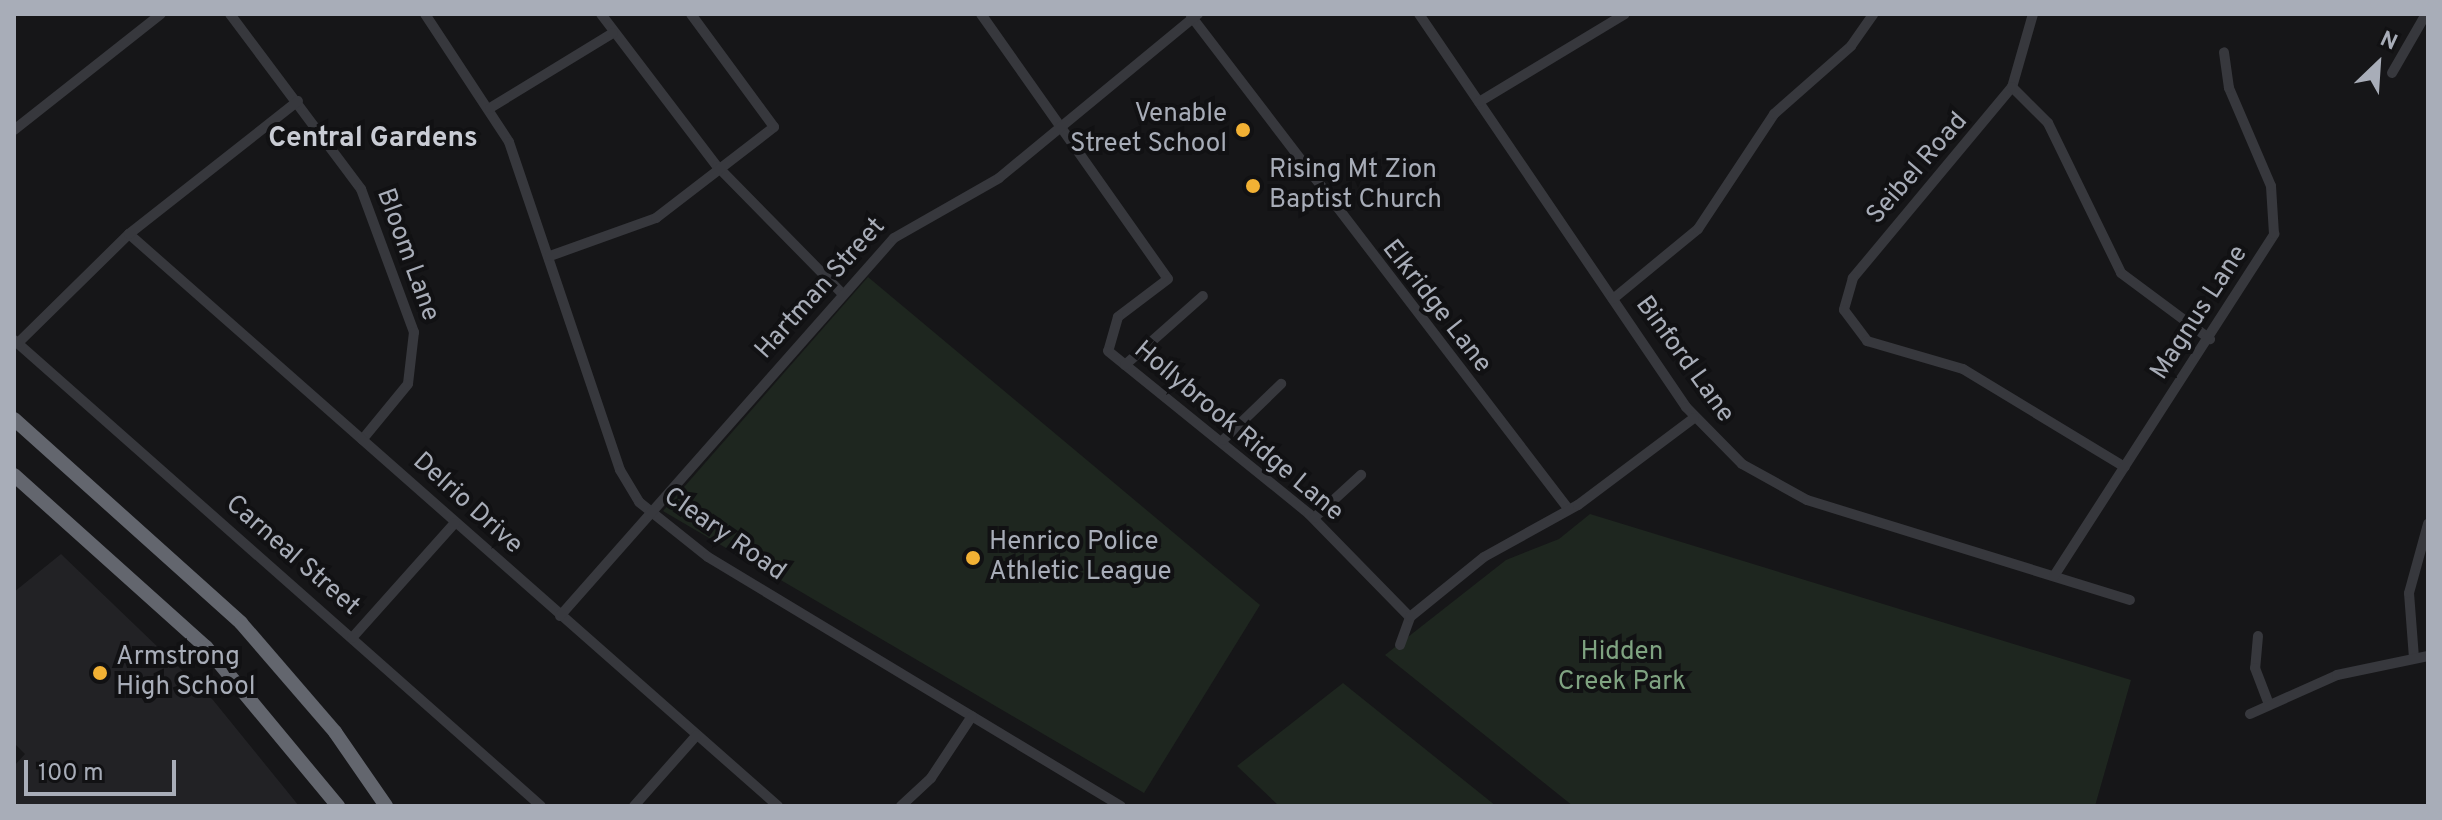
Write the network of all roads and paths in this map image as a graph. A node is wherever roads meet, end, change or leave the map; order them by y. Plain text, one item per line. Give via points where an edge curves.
1 (161, 14) edge
2 (230, 14) edge
3 (425, 14) edge
4 (601, 14) edge
5 (691, 14) edge
6 (981, 14) edge
7 (1419, 14) edge
8 (1625, 14) edge
9 (1873, 14) edge
10 (2033, 14) edge
11 (2426, 14) edge
12 (1193, 15) edge
13 (613, 33) junction
14 (2224, 52) dead end
15 (2392, 73) dead end
16 (2012, 87) junction
17 (298, 101) junction
18 (1479, 102) junction
19 (490, 108) junction
20 (1060, 129) junction
21 (14, 130) edge
22 (717, 166) junction
23 (129, 234) junction
24 (550, 256) junction
25 (843, 294) junction
26 (1203, 296) dead end
27 (1613, 299) junction
28 (2210, 339) junction
29 (16, 341) edge
30 (1125, 365) junction
31 (1281, 384) dead end
32 (1694, 418) junction
33 (14, 419) edge
34 (362, 440) junction
35 (1223, 440) junction
36 (2125, 467) junction
37 (14, 475) edge
38 (1361, 475) dead end
39 (14, 481) edge
40 (1567, 507) junction
41 (651, 512) junction
42 (1314, 518) junction
43 (455, 523) junction
44 (2428, 524) edge
45 (71, 526) junction
46 (2054, 576) junction
47 (2130, 600) dead end
48 (560, 616) junction
49 (1410, 617) junction
50 (2258, 636) dead end
51 (352, 638) junction
52 (1400, 645) dead end
53 (2428, 656) edge
54 (2414, 658) junction
55 (2269, 704) junction
56 (2250, 714) dead end
57 (972, 716) junction
58 (696, 736) junction
59 (338, 806) edge
60 (386, 806) edge
61 (541, 806) edge
62 (634, 806) edge
63 (778, 806) edge
64 (901, 806) edge
65 (1121, 806) edge

1 - 21 street
2 - 17 street, Bloom Lane
3 - 19 street, Cleary Road
4 - 13 street
5 - 22 street via 774,127
6 - 20 street
7 - 18 street, Binford Lane
8 - 18 street
9 - 27 street via 1851,46 1774,114 1698,229
10 - 16 street, Seibel Road
11 - 15 street
12 - 20 street, Hartman Street
12 - 40 street, Elkridge Lane
13 - 19 street
13 - 22 street
14 - 28 street, Magnus Lane via 2225,78 2277,215 2264,256
16 - 28 street via 2048,123 2121,273
16 - 36 street, Seibel Road via 1853,278 1844,310 1867,341 1963,369
17 - 23 street
17 - 34 street, Bloom Lane via 361,189 414,332 408,384
18 - 27 street, Binford Lane
19 - 24 street, Cleary Road
20 - 25 street, Hartman Street via 976,192 910,226
20 - 30 street, Hollybrook Ridge Lane via 1168,279 1110,329 1108,351
22 - 24 street via 656,218
22 - 25 street
23 - 29 street
23 - 34 street, Delrio Drive
24 - 41 street, Cleary Road via 624,483
25 - 41 street, Hartman Street
26 - 30 street
27 - 32 street, Binford Lane
28 - 36 street, Magnus Lane
29 - 51 street, Carneal Street
30 - 35 street, Hollybrook Ridge Lane
31 - 35 street
32 - 40 street via 1599,491
32 - 46 street, Binford Lane via 1742,464 1788,492
33 - 60 highway via 251,634 335,732
34 - 43 street, Delrio Drive
35 - 42 street, Hollybrook Ridge Lane
36 - 46 street, Magnus Lane
37 - 45 highway
38 - 42 street
39 - 45 highway
40 - 49 street via 1484,557
41 - 48 street, Hartman Street
41 - 57 street, Cleary Road via 708,557
42 - 49 street, Hollybrook Ridge Lane
43 - 48 street, Delrio Drive
43 - 51 street
44 - 54 street via 2409,593
45 - 59 highway via 227,668
46 - 47 street, Binford Lane
48 - 58 street, Delrio Drive
49 - 52 street
50 - 55 street via 2255,668
51 - 61 street, Carneal Street
53 - 54 street
54 - 55 street via 2337,675
55 - 56 street
57 - 64 street via 931,778
57 - 65 street, Cleary Road
58 - 62 street
58 - 63 street, Delrio Drive

